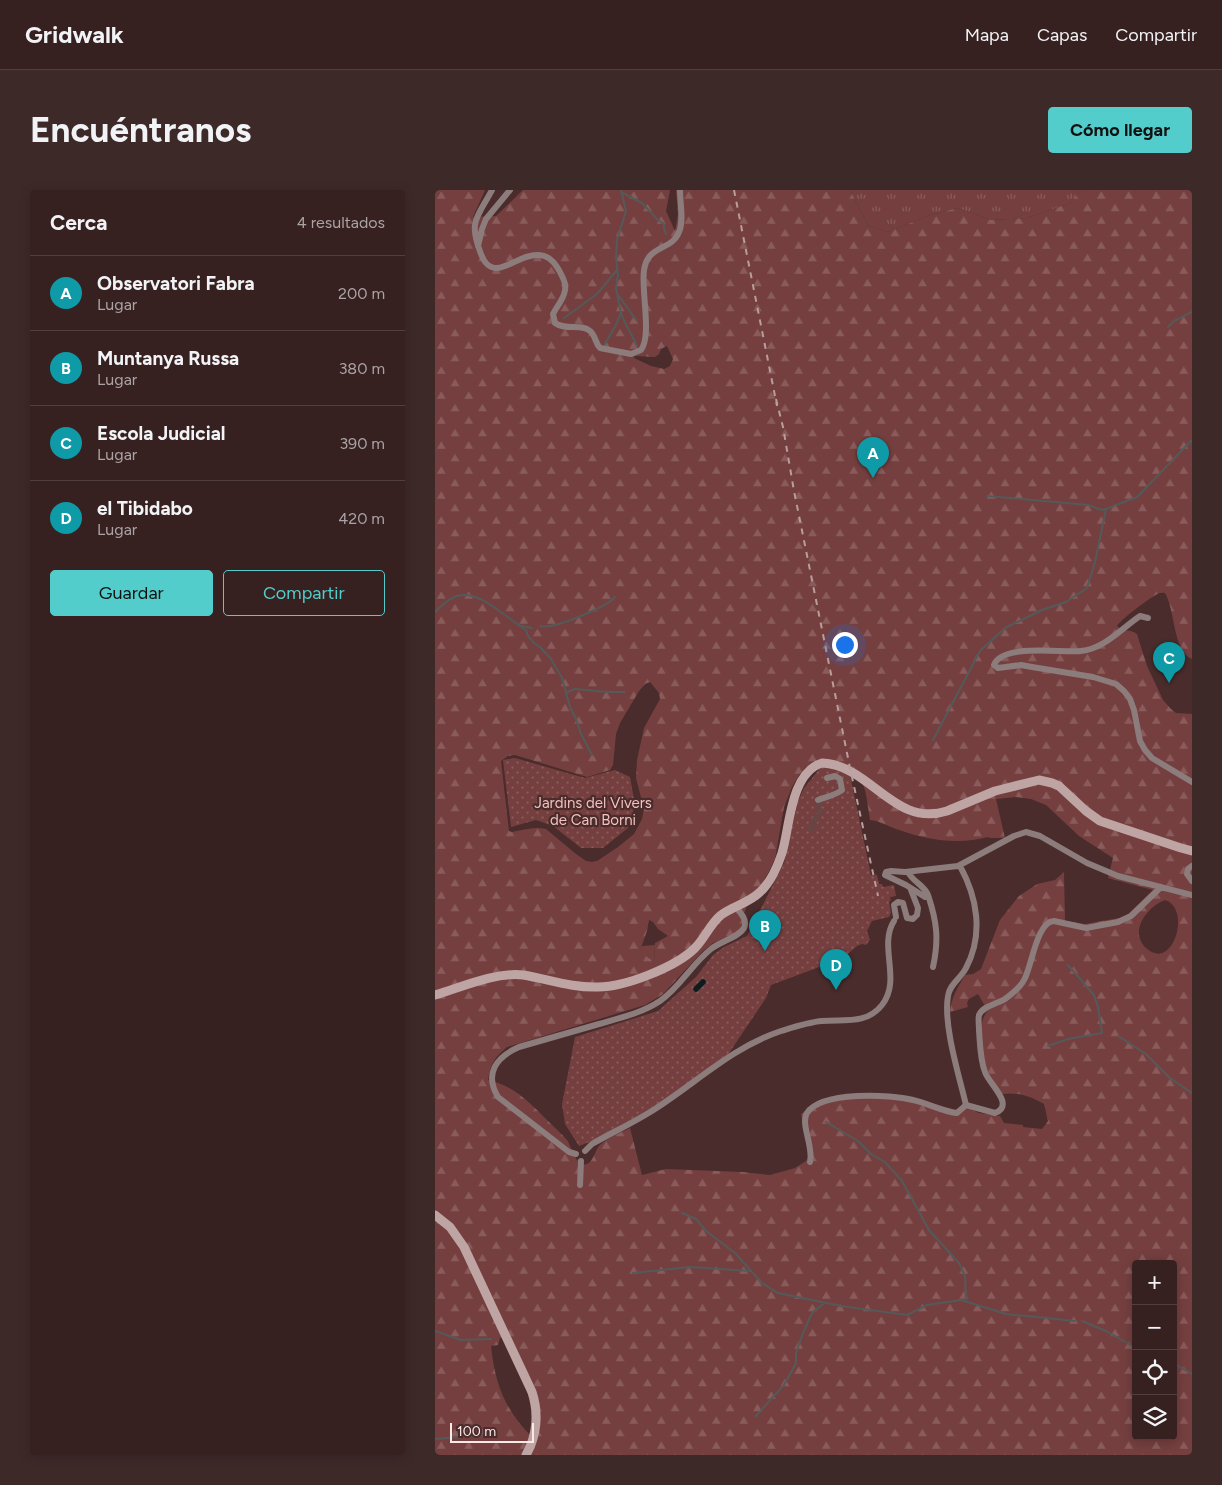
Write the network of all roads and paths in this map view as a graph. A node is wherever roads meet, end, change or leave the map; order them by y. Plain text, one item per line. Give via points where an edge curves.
1 (492, 190) edge
2 (511, 190) edge
3 (680, 190) edge
4 (478, 246) junction
5 (1148, 618) dead end
6 (827, 778) dead end
7 (1192, 782) edge
8 (818, 800) dead end
9 (1192, 850) edge
10 (960, 866) junction
11 (1192, 866) edge
12 (908, 872) junction
13 (1192, 881) edge
14 (1161, 887) junction
15 (910, 889) junction
16 (929, 895) junction
17 (1192, 895) edge
18 (735, 907) junction
19 (933, 967) dead end
20 (435, 995) edge
21 (965, 1105) junction
22 (585, 1151) junction
23 (576, 1154) junction
24 (581, 1161) junction
25 (810, 1162) dead end
26 (580, 1185) dead end
27 (435, 1215) edge
28 (526, 1455) edge

1 - 4 street via 475,225
2 - 4 street via 486,219
3 - 4 street via 679,233 673,241 654,252 645,266 645,341 636,353 600,348 588,330 555,324 553,314 564,296 565,287 558,266 550,258 530,256 495,268 484,262
5 - 7 street via 1141,616 1086,650 1018,652 1001,657 994,666 1021,665 1116,684 1132,704 1140,741 1147,753
6 - 8 street via 835,776 840,779 842,790
9 - 18 street via 1100,821 1059,786 1045,781 995,791 947,811 924,814 906,809 850,772 822,763 810,771 796,793 781,855 769,880 757,895
10 - 12 street
10 - 14 street via 1020,833 1030,833 1118,876
10 - 21 street via 976,904 976,932 966,969 948,994 947,1018
11 - 13 street via 1187,874
12 - 15 street via 888,871 885,874
12 - 16 street
14 - 17 street
14 - 21 street via 1131,916 1118,922 1086,928 1054,922 1045,925 1024,981 1005,1000 984,1010 979,1018 985,1074 999,1093 1000,1111 995,1113
15 - 16 street via 925,897
15 - 22 street via 918,908 917,915 913,919 907,918 903,903 894,905 895,919 889,932 889,990 883,1004 872,1014 852,1021 815,1022 766,1037 737,1051 654,1109
16 - 19 street via 937,930
18 - 20 street via 714,922 688,953 643,977 619,985 585,987 510,975
18 - 23 street via 744,920 740,934 707,952 658,1002 635,1014 519,1047 498,1061 492,1079 498,1097 569,1152
21 - 25 street via 961,1111 953,1113 905,1098 853,1097 819,1103 808,1111 805,1118
22 - 23 street via 579,1150
22 - 24 street via 586,1157
23 - 24 street
24 - 26 street
27 - 28 street via 450,1227 464,1247 532,1392 536,1425

